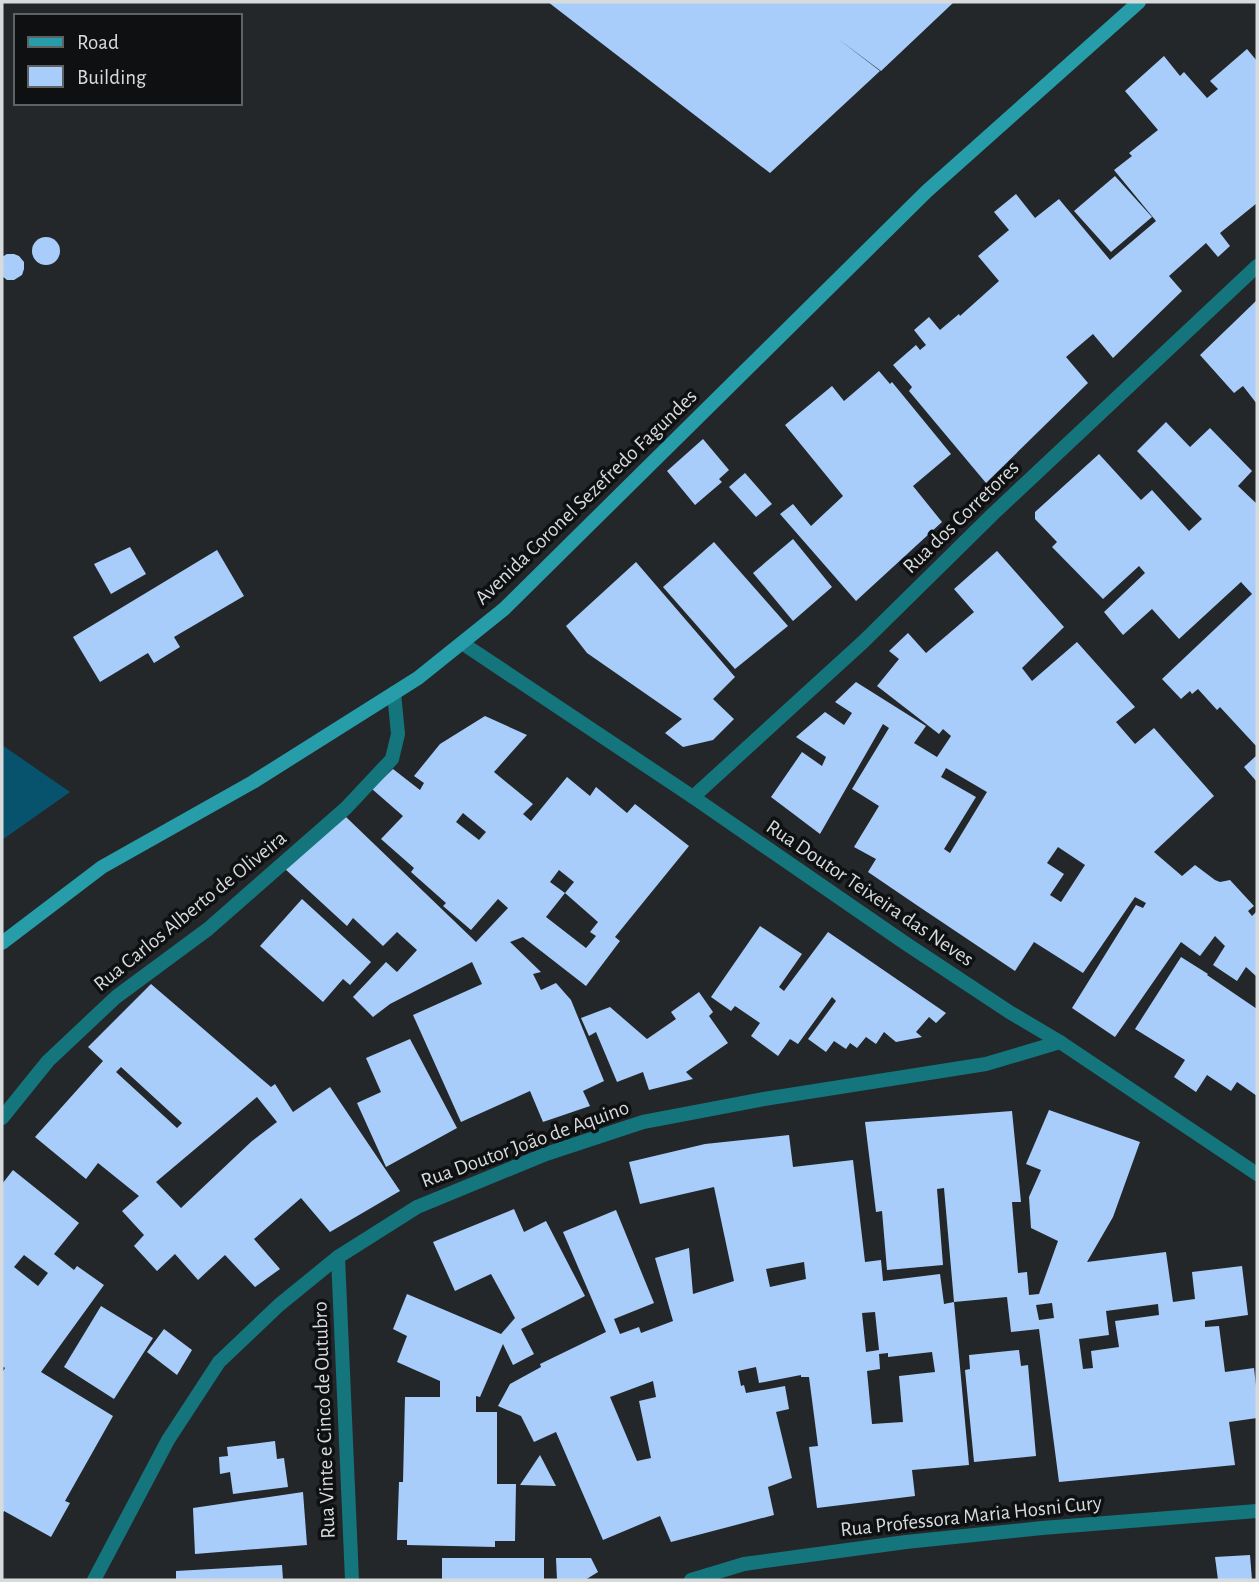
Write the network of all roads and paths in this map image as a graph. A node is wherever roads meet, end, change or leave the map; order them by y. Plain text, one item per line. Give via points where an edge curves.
1 (1139, 2) edge
2 (1257, 266) edge
3 (462, 643) junction
4 (394, 693) junction
5 (693, 797) junction
6 (2, 943) edge
7 (1060, 1042) junction
8 (2, 1118) edge
9 (1257, 1174) edge
10 (338, 1257) junction
11 (1257, 1511) edge
12 (94, 1580) edge
13 (352, 1580) edge
14 (691, 1580) edge

1 - 3 main road, Avenida Coronel Sezefredo Fagundes via 927,191 525,589
2 - 5 street, Rua dos Corretores via 863,642
3 - 4 main road, Avenida Coronel Sezefredo Fagundes
3 - 5 street, Rua Doutor Teixeira das Neves
4 - 6 main road, Avenida Coronel Sezefredo Fagundes via 254,782 102,867
4 - 8 street, Rua Carlos Alberto de Oliveira via 398,734 392,759 383,769 346,808 218,921 116,997 48,1061
5 - 7 street, Rua Doutor Teixeira das Neves via 905,943
7 - 9 street, Rua Doutor Teixeira das Neves
7 - 10 street, Rua Doutor João de Aquino via 986,1064 643,1122 546,1154 417,1207
10 - 12 street, Rua Doutor João de Aquino via 219,1362 168,1440
10 - 13 street, Rua Vinte e Cinco de Outubro
11 - 14 street, Rua Professora Maria Hosni Cury via 906,1542 744,1564

